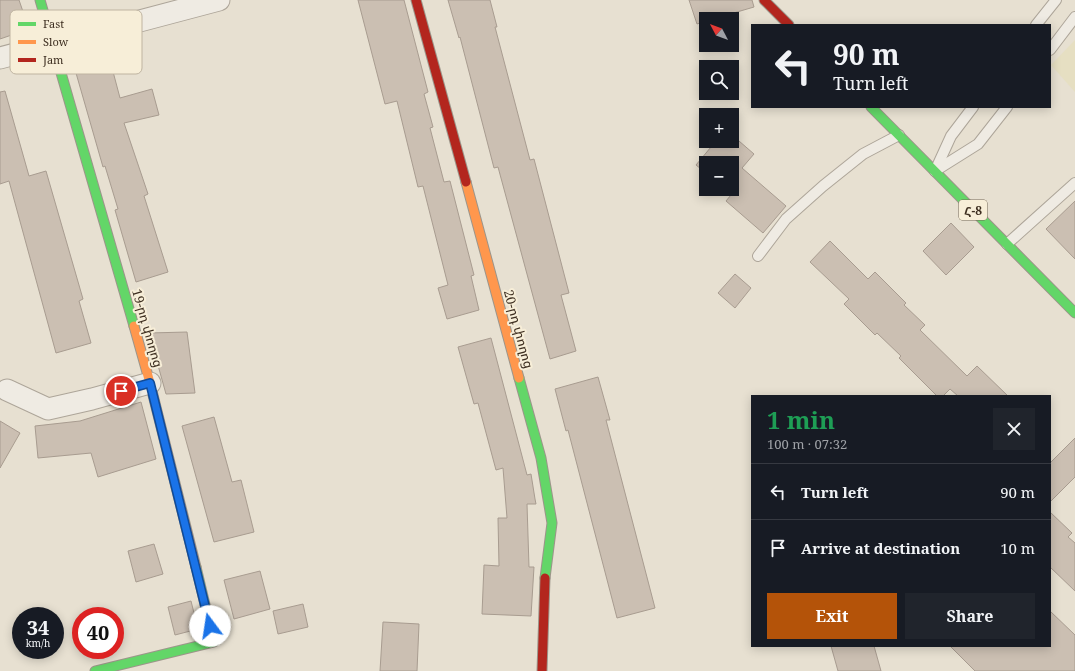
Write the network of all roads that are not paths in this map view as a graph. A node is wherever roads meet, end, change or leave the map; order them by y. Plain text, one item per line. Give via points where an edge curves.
1 (40, 0) edge
2 (219, 0) edge
3 (416, 0) edge
4 (764, 0) edge
5 (1056, 0) edge
6 (43, 10) edge
7 (1075, 17) edge
8 (142, 20) edge
9 (788, 24) edge
10 (1037, 24) edge
11 (1051, 49) edge
12 (10, 55) edge
13 (0, 58) edge
14 (61, 74) edge
15 (872, 108) edge
16 (972, 108) edge
17 (1005, 108) edge
18 (899, 135) junction
19 (934, 171) junction
20 (1075, 183) edge
21 (1007, 244) junction
22 (758, 256) dead end
23 (1075, 313) edge
24 (150, 383) junction
25 (7, 390) dead end
26 (95, 671) edge
27 (542, 671) edge

1 - 6 street, 19-րդ փողոց
2 - 8 street
3 - 27 street, 20-րդ փողոց via 541,458 552,523 544,590
4 - 9 street
5 - 10 lane
7 - 11 lane
12 - 13 street
14 - 24 street, 19-րդ փողոց
15 - 18 street, Հ-8
16 - 19 lane via 951,136
17 - 19 lane via 978,144
18 - 19 street, Հ-8
18 - 22 lane via 863,154 823,186 786,219
19 - 21 street, Հ-8
20 - 21 lane
21 - 23 street, Հ-8
24 - 25 street via 48,409
24 - 26 street, 19-րդ փողոց via 214,642

